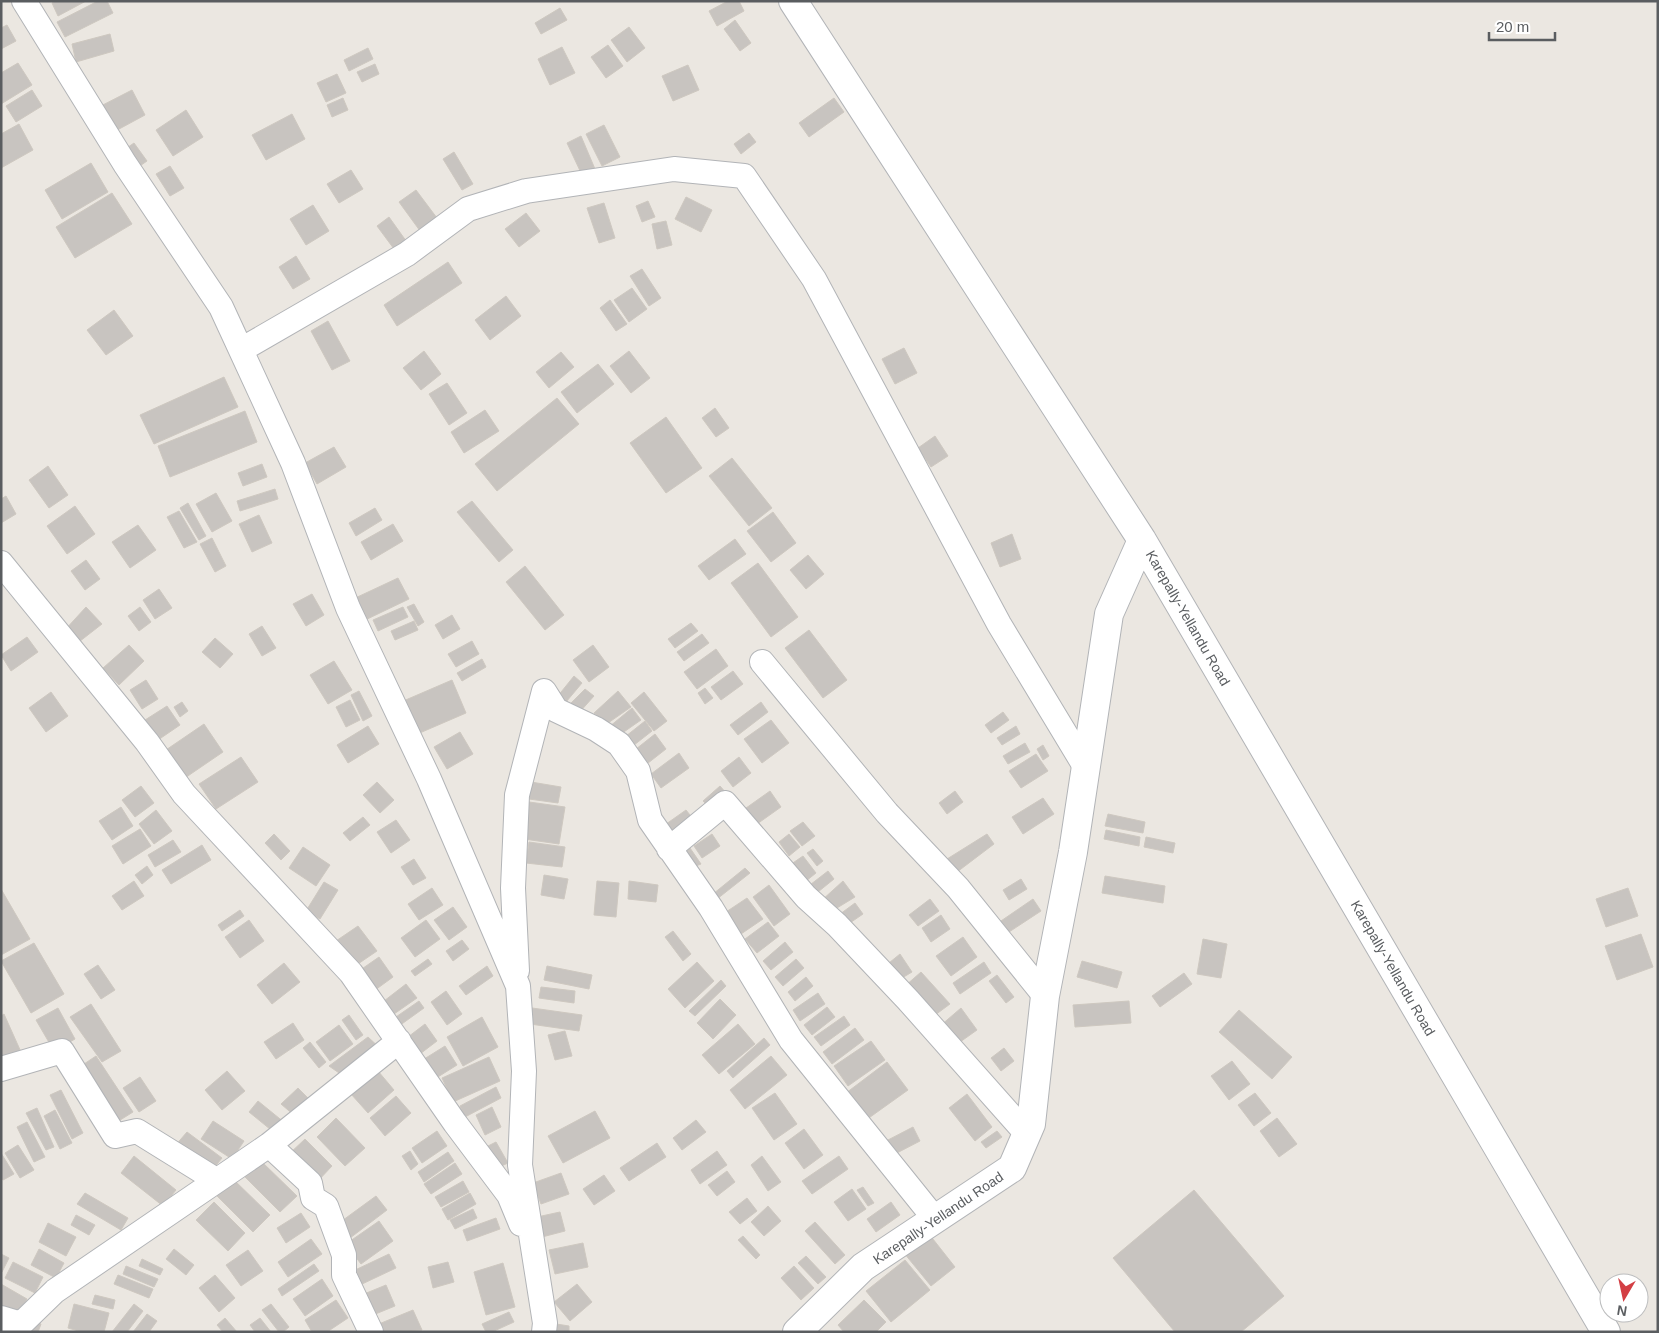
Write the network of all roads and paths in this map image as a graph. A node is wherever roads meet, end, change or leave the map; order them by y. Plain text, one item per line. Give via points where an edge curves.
1 (24, 1) edge
2 (793, 1) edge
3 (241, 350) junction
4 (1142, 540) junction
5 (1, 563) edge
6 (762, 662) dead end
7 (1086, 768) junction
8 (669, 849) junction
9 (518, 986) junction
10 (1045, 996) junction
11 (399, 1041) junction
12 (1, 1070) edge
13 (1027, 1134) junction
14 (269, 1145) junction
15 (216, 1180) junction
16 (935, 1220) junction
17 (533, 1251) junction
18 (1, 1318) edge
19 (372, 1332) edge
20 (544, 1332) edge
21 (797, 1332) edge
22 (1606, 1332) edge

1 - 3 street via 125,164 221,307
2 - 4 street
3 - 7 street via 407,254 468,209 526,191 674,169 744,176 814,280 999,624
3 - 9 street via 293,463 348,608 429,779
4 - 7 street, Karepally-Yellandu Road via 1109,614
4 - 22 street, Karepally-Yellandu Road
5 - 11 street via 147,742 184,794 351,973
6 - 10 street via 887,813 958,888
7 - 10 street, Karepally-Yellandu Road
8 - 9 street via 650,820 638,771 620,744 556,710 544,691 517,795 513,888
8 - 13 street via 725,803 800,890 908,1000
8 - 16 street via 710,908 791,1040
9 - 17 street via 524,1072 520,1165
10 - 13 street, Karepally-Yellandu Road via 1031,1124
11 - 14 street
11 - 17 street via 509,1195
12 - 15 street via 62,1051 115,1136 137,1131
13 - 16 street, Karepally-Yellandu Road via 1012,1168
14 - 15 street
14 - 19 street via 310,1183 313,1198 326,1206 344,1255 344,1275
15 - 18 street via 55,1290 21,1324
16 - 21 street, Karepally-Yellandu Road via 863,1267
17 - 20 street

